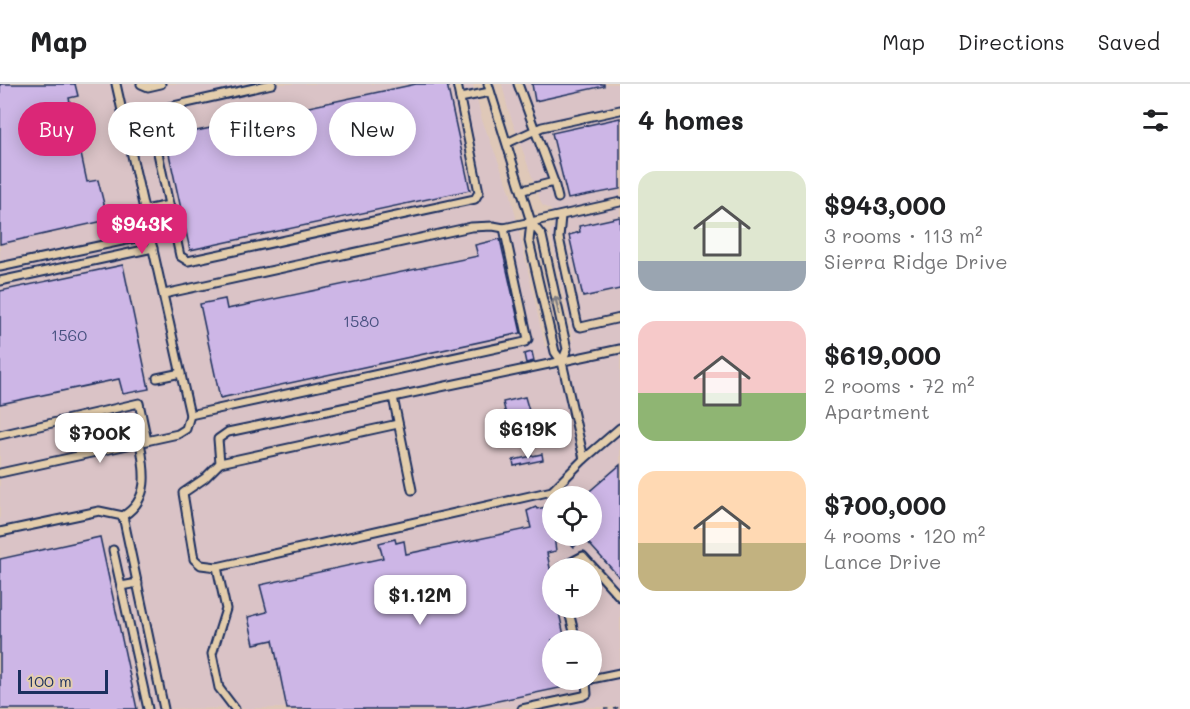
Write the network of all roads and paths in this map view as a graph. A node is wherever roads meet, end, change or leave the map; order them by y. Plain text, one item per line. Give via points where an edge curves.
1 (117, 84) edge
2 (141, 84) edge
3 (161, 84) edge
4 (272, 84) edge
5 (457, 84) edge
6 (488, 84) edge
7 (518, 84) edge
8 (490, 92) junction
9 (460, 98) junction
10 (121, 102) edge
11 (190, 102) edge
12 (620, 110) edge
13 (533, 130) junction
14 (507, 143) junction
15 (133, 156) edge
16 (159, 156) edge
17 (554, 182) junction
18 (523, 190) junction
19 (558, 198) dead end
20 (620, 202) edge
21 (169, 205) junction
22 (145, 210) junction
23 (561, 216) junction
24 (531, 222) junction
25 (504, 228) junction
26 (150, 235) junction
27 (153, 248) junction
28 (0, 267) edge
29 (0, 281) edge
30 (164, 294) junction
31 (620, 318) edge
32 (620, 349) edge
33 (562, 362) junction
34 (181, 373) junction
35 (157, 378) dead end
36 (393, 397) junction
37 (190, 415) junction
38 (398, 424) junction
39 (620, 428) edge
40 (0, 435) edge
41 (144, 441) junction
42 (584, 459) junction
43 (220, 463) junction
44 (0, 473) edge
45 (412, 490) dead end
46 (123, 516) junction
47 (0, 532) edge
48 (113, 550) dead end
49 (217, 567) junction
50 (602, 577) edge
51 (138, 583) junction
52 (121, 586) junction
53 (620, 597) edge
54 (620, 673) edge
55 (602, 677) edge
56 (587, 690) edge
57 (162, 699) junction
58 (147, 706) edge
59 (620, 707) edge
60 (164, 709) edge
61 (235, 709) edge
62 (522, 709) edge
63 (604, 709) edge
64 (609, 709) edge
65 (614, 709) edge

1 - 10 street
2 - 3 street
4 - 11 street
5 - 9 street
6 - 8 street
7 - 13 street
8 - 9 street
8 - 14 street
9 - 21 street via 479,192 475,199 188,261 180,256
12 - 13 street
13 - 14 street
13 - 17 street
14 - 18 street
15 - 22 street
16 - 21 street
17 - 18 street
17 - 19 street
18 - 24 street
20 - 23 street
21 - 22 street
22 - 26 street
23 - 24 street
23 - 31 street via 559,238 578,326
24 - 25 street
24 - 33 street via 529,242 555,352
33 -> 24 street via 567,350 542,236
25 - 30 street via 471,227
25 - 37 street via 528,339 525,342
26 - 27 street
26 - 28 street
27 - 29 street
27 - 30 street
30 - 34 street
32 - 33 street
33 - 36 street
33 - 42 street
34 - 35 street
34 - 37 street
36 - 38 street
36 - 43 street via 228,432 218,440
37 - 41 street via 186,429 178,434
38 - 43 street
38 - 45 street
39 - 42 street
40 - 41 street via 139,403
41 - 44 street
41 - 46 street via 142,495 138,504
42 - 49 street via 552,491
43 - 49 street via 183,493 194,559 201,565
46 - 47 street via 99,511
46 - 51 street
48 - 52 street
49 - 61 street via 226,609 212,654 219,688
50 - 53 street
51 - 52 street
51 - 57 street
52 - 58 street
54 - 55 street
56 - 62 street via 584,696
57 - 58 street
57 - 60 street
59 - 65 path
63 - 64 path

